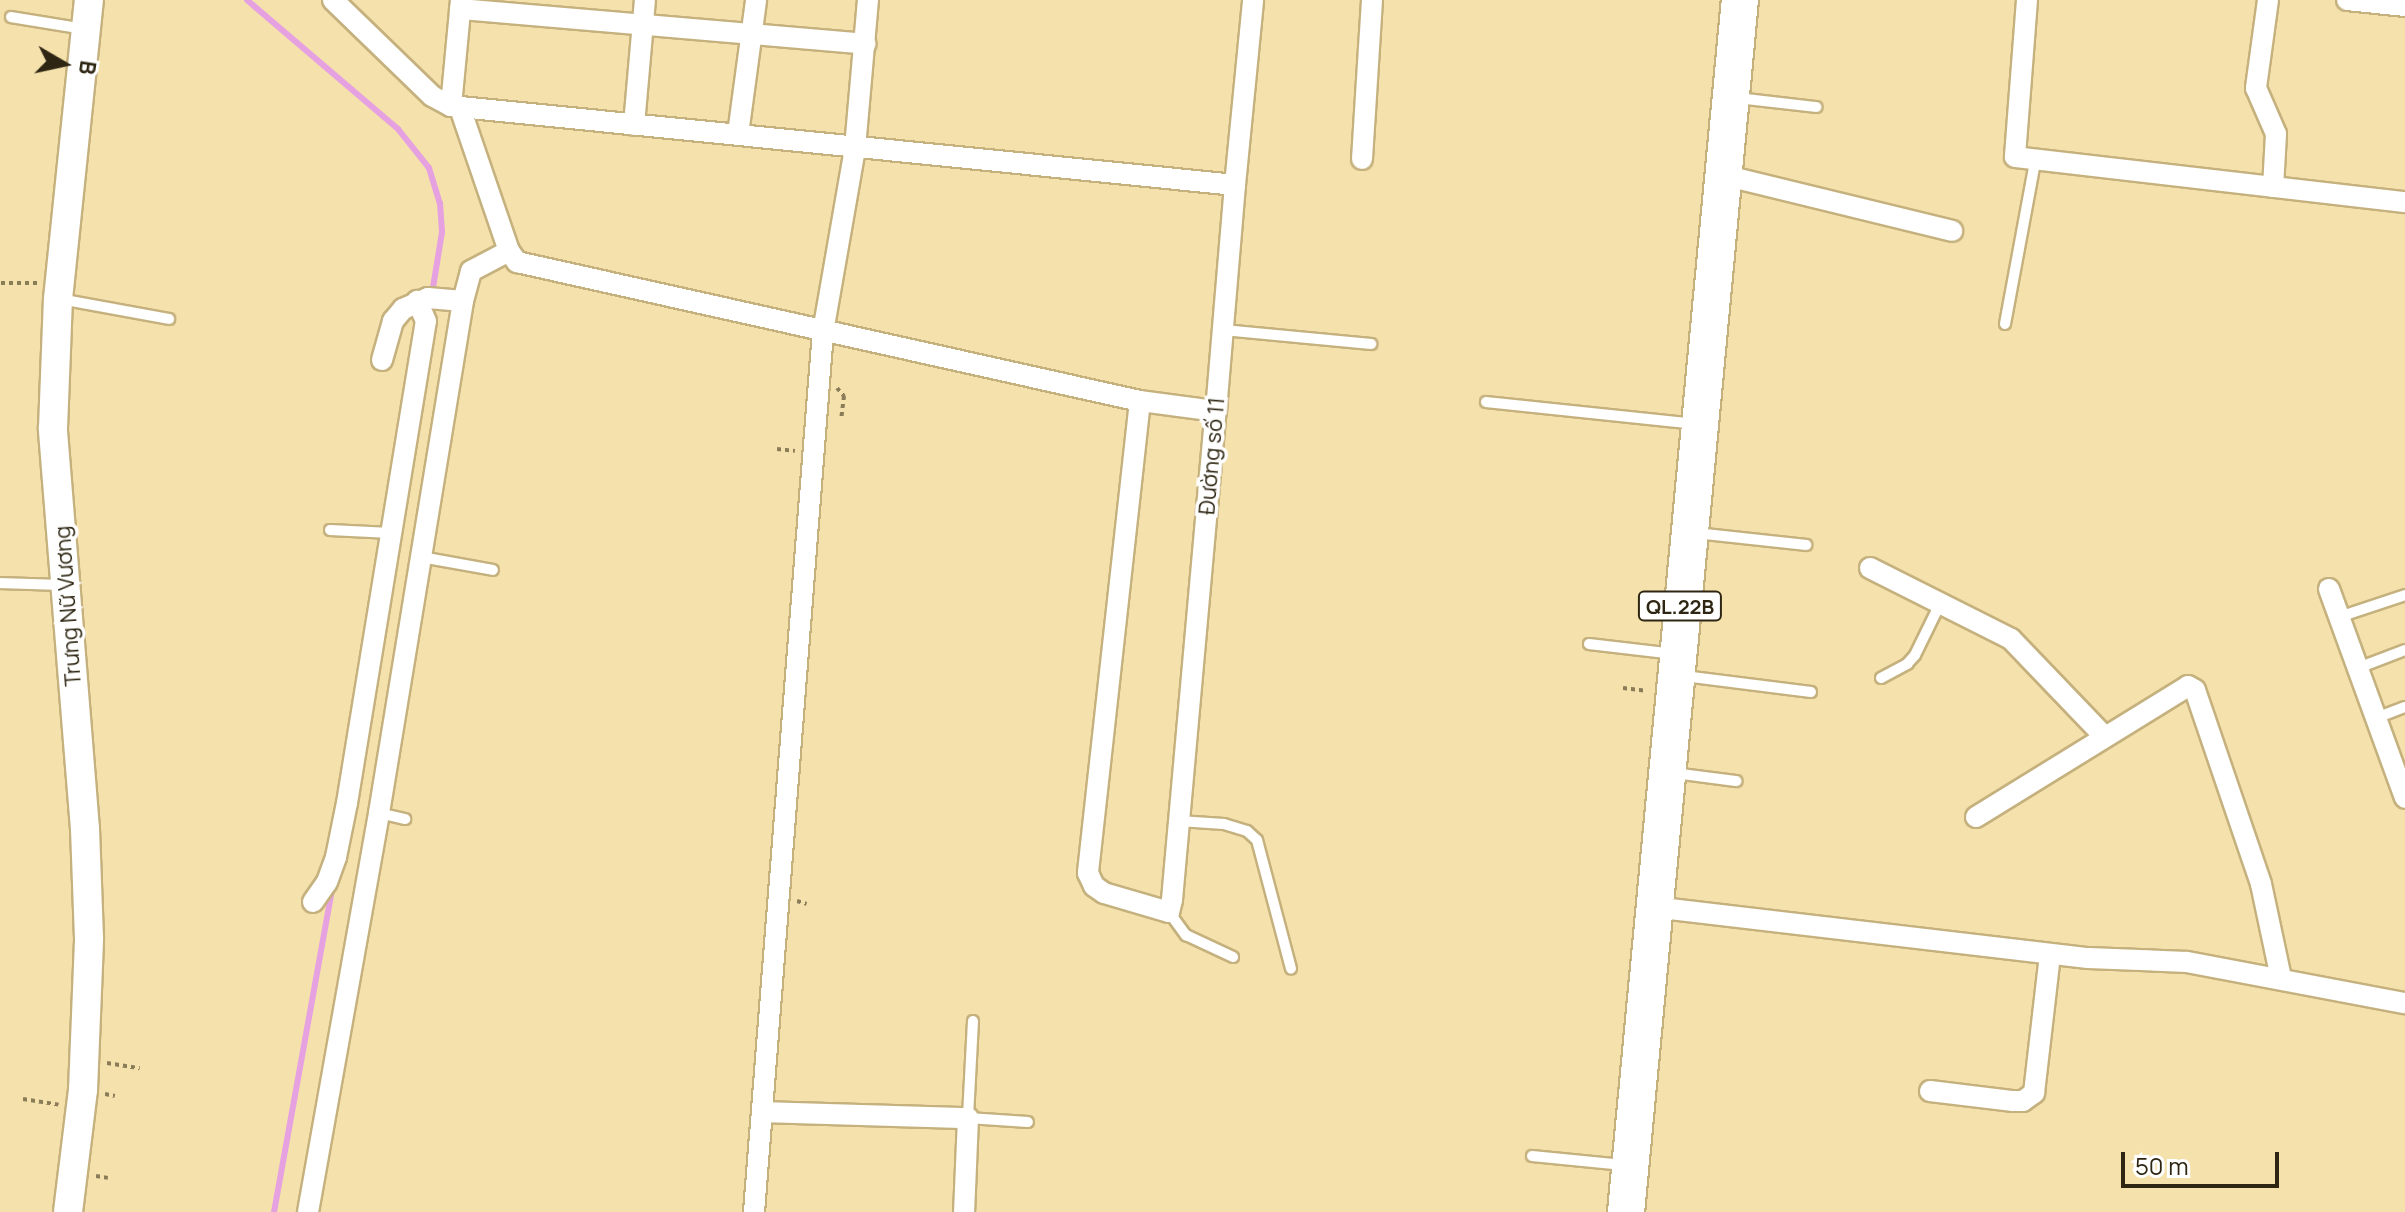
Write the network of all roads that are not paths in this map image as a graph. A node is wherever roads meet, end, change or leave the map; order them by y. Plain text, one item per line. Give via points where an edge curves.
1 (89, 0) edge
2 (333, 0) edge
3 (645, 0) edge
4 (756, 0) edge
5 (868, 0) edge
6 (1253, 0) edge
7 (1372, 0) edge
8 (1740, 0) edge
9 (2027, 0) edge
10 (2268, 0) edge
11 (2347, 0) edge
12 (460, 5) edge
13 (2405, 6) edge
14 (11, 17) dead end
15 (643, 24) junction
16 (86, 29) junction
17 (753, 34) junction
18 (865, 44) junction
19 (1732, 97) junction
20 (455, 107) junction
21 (1816, 107) dead end
22 (634, 125) junction
23 (738, 134) junction
24 (855, 148) junction
25 (1362, 159) dead end
26 (2035, 162) junction
27 (1723, 175) junction
28 (1235, 185) junction
29 (2273, 187) junction
30 (2405, 202) edge
31 (1952, 231) dead end
32 (509, 251) junction
33 (59, 291) junction
34 (439, 300) junction
35 (169, 319) dead end
36 (2005, 324) dead end
37 (1223, 330) junction
38 (823, 332) junction
39 (1371, 344) dead end
40 (382, 360) dead end
41 (1140, 401) junction
42 (1486, 402) dead end
43 (1216, 411) junction
44 (1698, 424) junction
45 (330, 530) dead end
46 (1687, 532) junction
47 (391, 533) junction
48 (1806, 545) dead end
49 (421, 557) junction
50 (1870, 568) dead end
51 (493, 570) dead end
52 (0, 583) edge
53 (67, 585) junction
54 (2329, 589) dead end
55 (2405, 595) edge
56 (1940, 604) junction
57 (2339, 617) junction
58 (1589, 644) dead end
59 (2405, 650) edge
60 (1675, 664) junction
61 (2358, 668) junction
62 (1881, 678) dead end
63 (1811, 692) dead end
64 (2405, 707) edge
65 (2376, 718) junction
66 (2104, 736) junction
67 (1665, 772) junction
68 (1736, 781) dead end
69 (2405, 798) edge
70 (379, 813) junction
71 (1976, 817) dead end
72 (405, 819) dead end
73 (1179, 821) junction
74 (313, 902) dead end
75 (1653, 907) junction
76 (1169, 912) junction
77 (2050, 955) junction
78 (1233, 957) dead end
79 (1291, 969) dead end
80 (2281, 978) junction
81 (2405, 1003) edge
82 (973, 1021) dead end
83 (1930, 1091) dead end
84 (762, 1112) junction
85 (968, 1118) junction
86 (1028, 1122) dead end
87 (1532, 1156) dead end
88 (1630, 1166) junction
89 (68, 1212) edge
90 (308, 1212) edge
91 (754, 1212) edge
92 (964, 1212) edge
93 (1626, 1212) edge

1 - 16 street, Trưng Nữ Vương
2 - 20 street via 432,96
3 - 15 street
4 - 17 street
5 - 18 street
6 - 28 street, Đường số 11
7 - 25 street
8 - 19 highway, QL.22B
9 - 26 street via 2013,149 2015,157
10 - 29 street via 2256,88 2276,134
11 - 13 street
12 - 15 street
12 - 20 street
14 - 16 lane
15 - 17 street
15 - 22 street
16 - 33 street, Trưng Nữ Vương
17 - 18 street
17 - 23 street
18 - 24 street
19 - 21 lane
19 - 27 highway, QL.22B
20 - 22 street
20 - 32 street
22 - 23 street
23 - 24 street
24 - 28 street
24 - 38 street
26 - 29 street
26 - 36 lane
27 - 31 street
27 - 44 highway, QL.22B
28 - 37 street, Đường số 11
29 - 30 street
32 - 34 street via 471,271
32 - 38 street via 527,266
33 - 35 lane
33 - 53 street, Trưng Nữ Vương via 53,428
34 - 40 street via 393,321
34 - 47 street via 426,321
34 - 49 street
37 - 39 lane
37 - 43 street, Đường số 11
38 - 41 street
38 - 84 street
41 - 43 street
41 - 76 street via 1088,873 1104,893
42 - 44 lane
43 - 73 street, Đường số 11
44 - 46 highway, QL.22B
45 - 47 lane
46 - 48 lane
46 - 60 highway, QL.22B
47 - 74 street via 336,857
49 - 51 lane
49 - 70 street
50 - 56 street
52 - 53 lane
53 - 89 street, Trưng Nữ Vương via 89,938 85,1059
54 - 57 street
55 - 57 lane
56 - 62 lane via 1915,655
56 - 66 street via 2011,639
57 - 61 street
58 - 60 lane
59 - 61 lane
60 - 63 lane
60 - 67 highway, QL.22B
61 - 65 street
64 - 65 lane
65 - 69 street
66 - 71 street
66 - 80 street via 2179,688 2195,690 2261,884
67 - 68 lane
67 - 75 highway, QL.22B
70 - 72 lane
70 - 90 street
73 - 76 street, Đường số 11
73 - 79 lane via 1224,824 1257,840
75 - 77 street
75 - 88 highway, QL.22B
76 - 78 lane via 1186,935
77 - 80 street via 2187,962
77 - 83 street via 2034,1093 2013,1101
80 - 81 street
82 - 85 lane
84 - 85 street
84 - 91 street
85 - 86 lane
85 - 92 street
87 - 88 lane
88 - 93 highway, QL.22B

